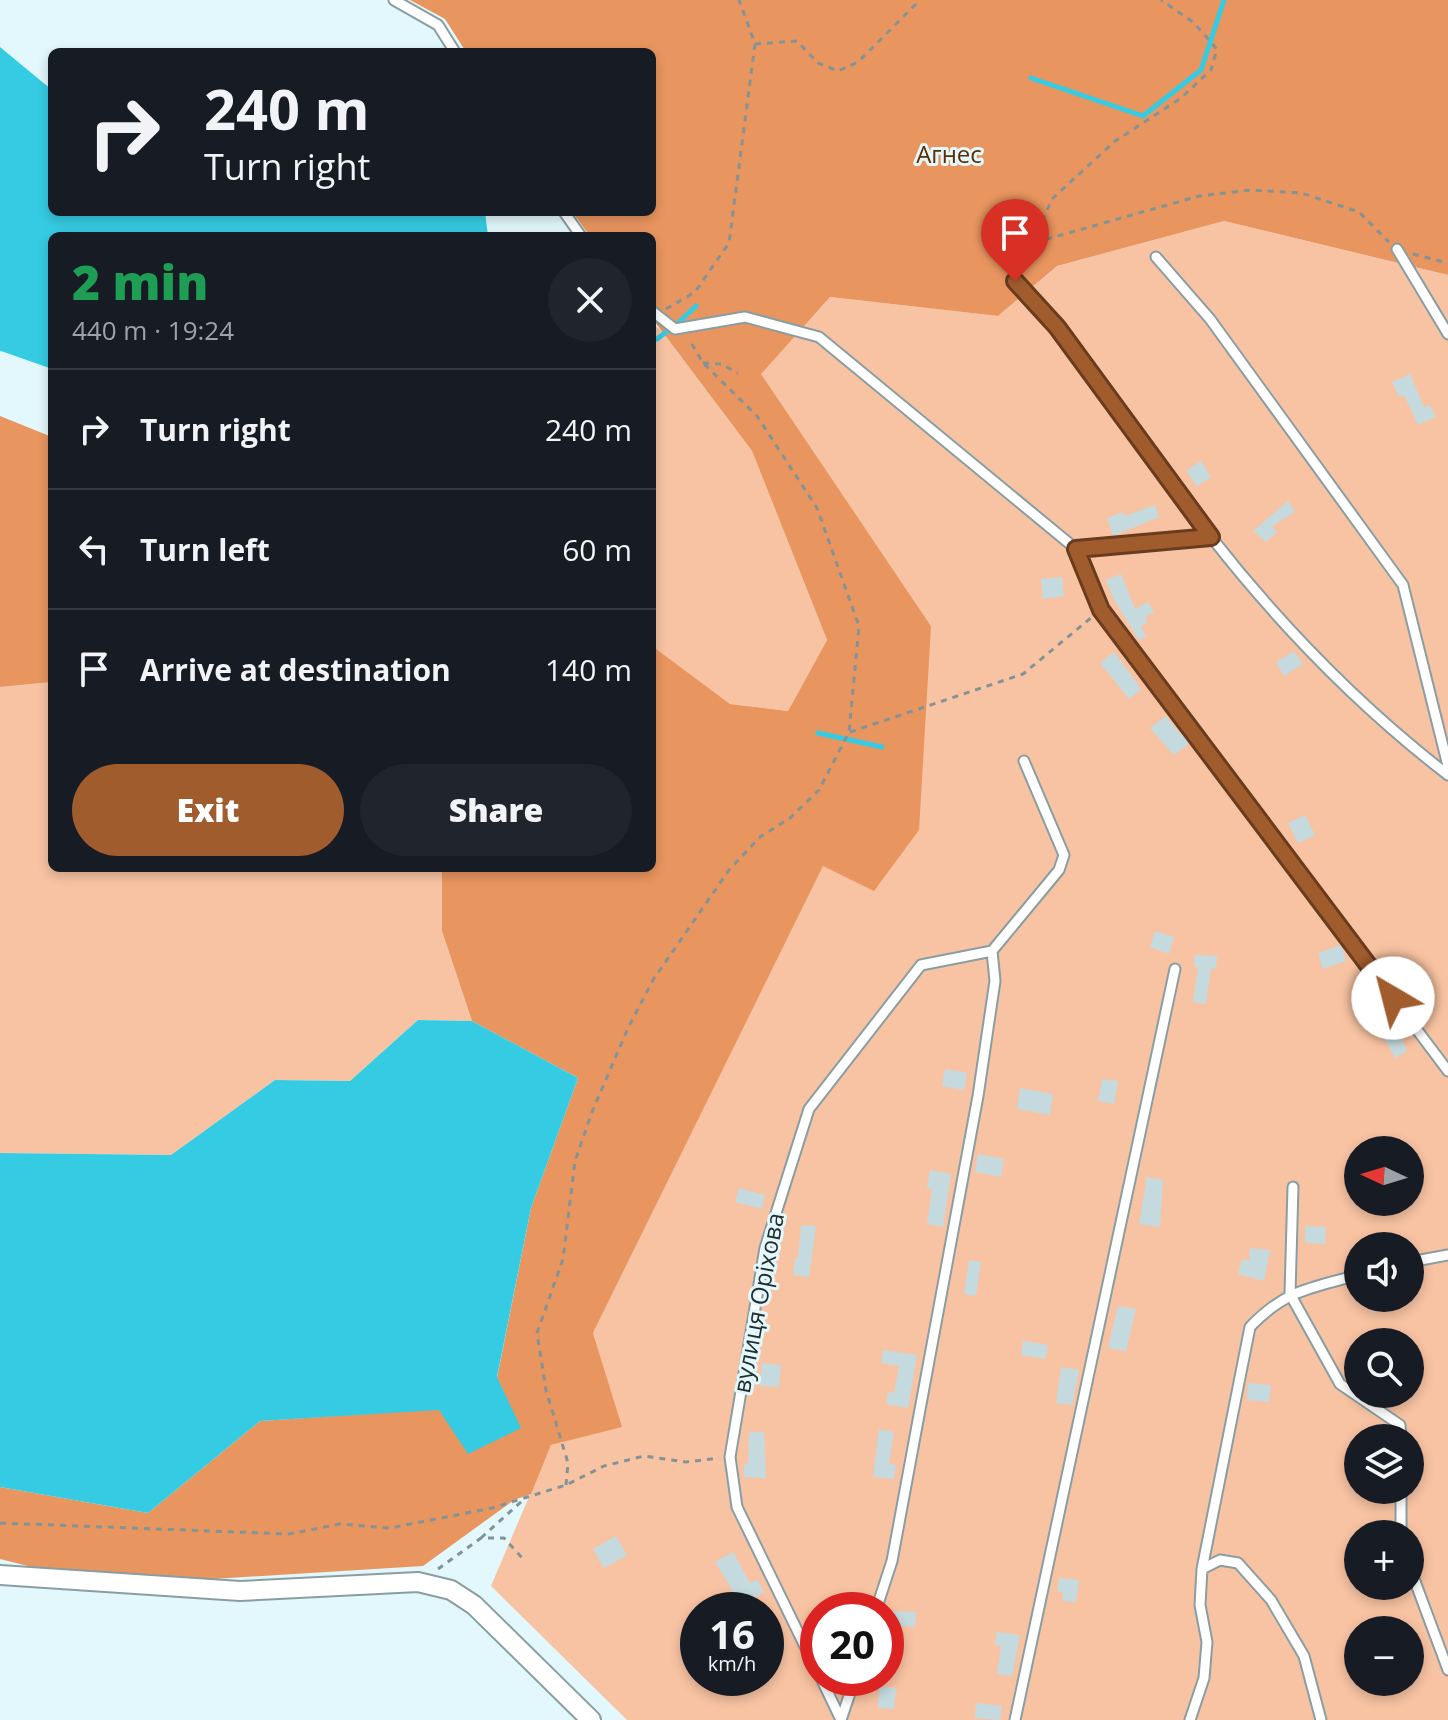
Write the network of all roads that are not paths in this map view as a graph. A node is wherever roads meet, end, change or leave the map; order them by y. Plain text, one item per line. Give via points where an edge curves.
1 (394, 0) edge
2 (452, 48) edge
3 (1397, 249) road end
4 (1156, 257) dead end
5 (1015, 281) road end
6 (656, 315) edge
7 (1448, 334) edge
8 (1211, 537) junction
9 (1076, 549) junction
10 (1024, 761) dead end
11 (1448, 766) edge
12 (1448, 775) edge
13 (992, 951) junction
14 (1175, 969) dead end
15 (1448, 1071) edge
16 (1293, 1187) dead end
17 (1448, 1255) edge
18 (1424, 1259) edge
19 (1344, 1279) edge
20 (1290, 1294) junction
21 (1399, 1424) edge
22 (1202, 1569) junction
23 (0, 1575) edge
24 (882, 1592) edge
25 (1422, 1600) edge
26 (800, 1636) edge
27 (1448, 1670) edge
28 (829, 1696) edge
29 (849, 1696) edge
30 (591, 1720) edge
31 (841, 1720) edge
32 (1015, 1720) edge
33 (1190, 1720) edge
34 (1321, 1720) edge

1 - 2 lane via 438,25
3 - 7 lane
4 - 11 lane via 1210,319 1403,585
5 - 8 lane via 1057,327
6 - 9 lane via 675,329 745,317 819,337
8 - 9 lane
8 - 12 lane via 1269,608 1389,730
9 - 15 lane via 1101,610
10 - 13 lane via 1064,855 1059,870
13 - 24 lane via 995,981 978,1096 892,1561
13 - 26 lane, вулиця Оріхова via 921,965 809,1109 765,1248 730,1457 737,1507
14 - 32 lane
16 - 20 lane
17 - 18 lane
19 - 20 lane
20 - 21 lane via 1340,1384
20 - 22 lane via 1250,1327
22 - 33 lane via 1200,1605 1207,1642 1204,1678
22 - 34 lane via 1220,1560 1238,1563 1271,1600 1304,1656
23 - 30 street via 240,1591 418,1582 451,1590 474,1605
25 - 27 lane
28 - 31 lane, вулиця Оріхова
29 - 31 lane

